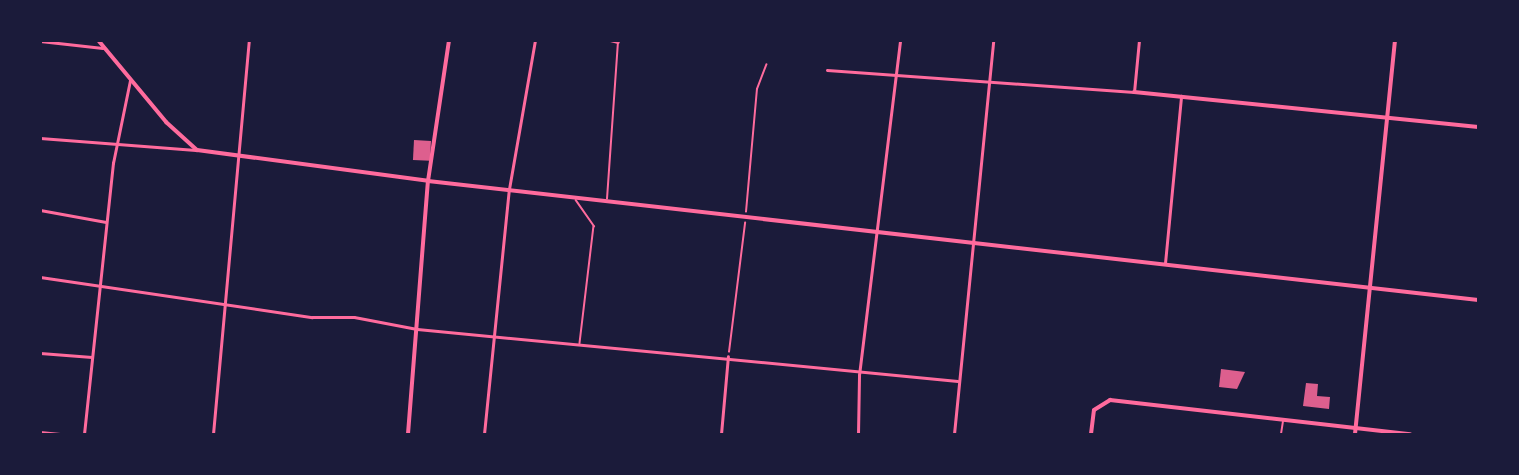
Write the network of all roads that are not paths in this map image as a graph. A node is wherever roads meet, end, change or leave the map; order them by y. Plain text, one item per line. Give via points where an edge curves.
1 (98, 40) edge
2 (249, 40) edge
3 (449, 40) edge
4 (535, 40) edge
5 (610, 40) edge
6 (900, 40) edge
7 (993, 40) edge
8 (1139, 40) edge
9 (1395, 40) edge
10 (40, 41) edge
11 (618, 42) edge
12 (105, 48) junction
13 (827, 70) dead end
14 (898, 77) junction
15 (130, 80) junction
16 (986, 82) junction
17 (1134, 92) junction
18 (1181, 96) junction
19 (1387, 117) junction
20 (1479, 127) edge
21 (40, 138) edge
22 (118, 146) junction
23 (197, 150) junction
24 (239, 157) junction
25 (428, 181) junction
26 (509, 189) junction
27 (573, 197) junction
28 (607, 199) junction
29 (40, 210) edge
30 (106, 222) junction
31 (881, 230) junction
32 (971, 241) junction
33 (1166, 263) junction
34 (40, 277) edge
35 (99, 288) junction
36 (1368, 288) junction
37 (1479, 300) edge
38 (228, 305) junction
39 (417, 329) junction
40 (494, 334) junction
41 (580, 343) junction
42 (40, 353) edge
43 (728, 356) junction
44 (92, 357) junction
45 (859, 375) junction
46 (958, 381) junction
47 (1283, 422) junction
48 (40, 432) edge
49 (1355, 433) edge
50 (60, 435) edge
51 (84, 435) edge
52 (213, 435) edge
53 (408, 435) edge
54 (484, 435) edge
55 (721, 435) edge
56 (858, 435) edge
57 (954, 435) edge
58 (1091, 435) edge
59 (1281, 435) edge
60 (1410, 435) edge

1 - 12 street
2 - 24 street
3 - 25 street
4 - 26 street
5 - 11 street
6 - 14 street
7 - 16 street
8 - 17 street
9 - 19 street
10 - 12 street
11 - 28 lane
12 - 15 street
13 - 14 street
14 - 16 street
14 - 31 street
15 - 22 street
15 - 23 street
16 - 17 street
16 - 32 street
17 - 18 street
18 - 19 street
18 - 33 street
19 - 20 street
19 - 36 street
21 - 22 street
22 - 23 street
22 - 30 street
23 - 24 street
24 - 25 street
24 - 38 street
25 - 26 street
25 - 39 street
26 - 27 street
26 - 40 street
27 - 28 street
27 - 41 lane via 594,226
28 - 31 street
29 - 30 street
30 - 35 street
31 - 32 street
31 - 45 street
32 - 33 street
32 - 46 street
33 - 36 street
34 - 35 street
35 - 38 street
35 - 44 street
36 - 37 street
36 - 49 street
38 - 39 street
38 - 52 street
39 - 40 street
39 - 53 street
40 - 41 street
40 - 54 street
41 - 43 street
42 - 44 street
43 - 45 street
43 - 55 street
44 - 51 street
45 - 46 street
45 - 56 street
46 - 57 street
47 - 49 street
47 - 58 street via 1100,402
47 - 59 lane
48 - 50 street
49 - 60 street

